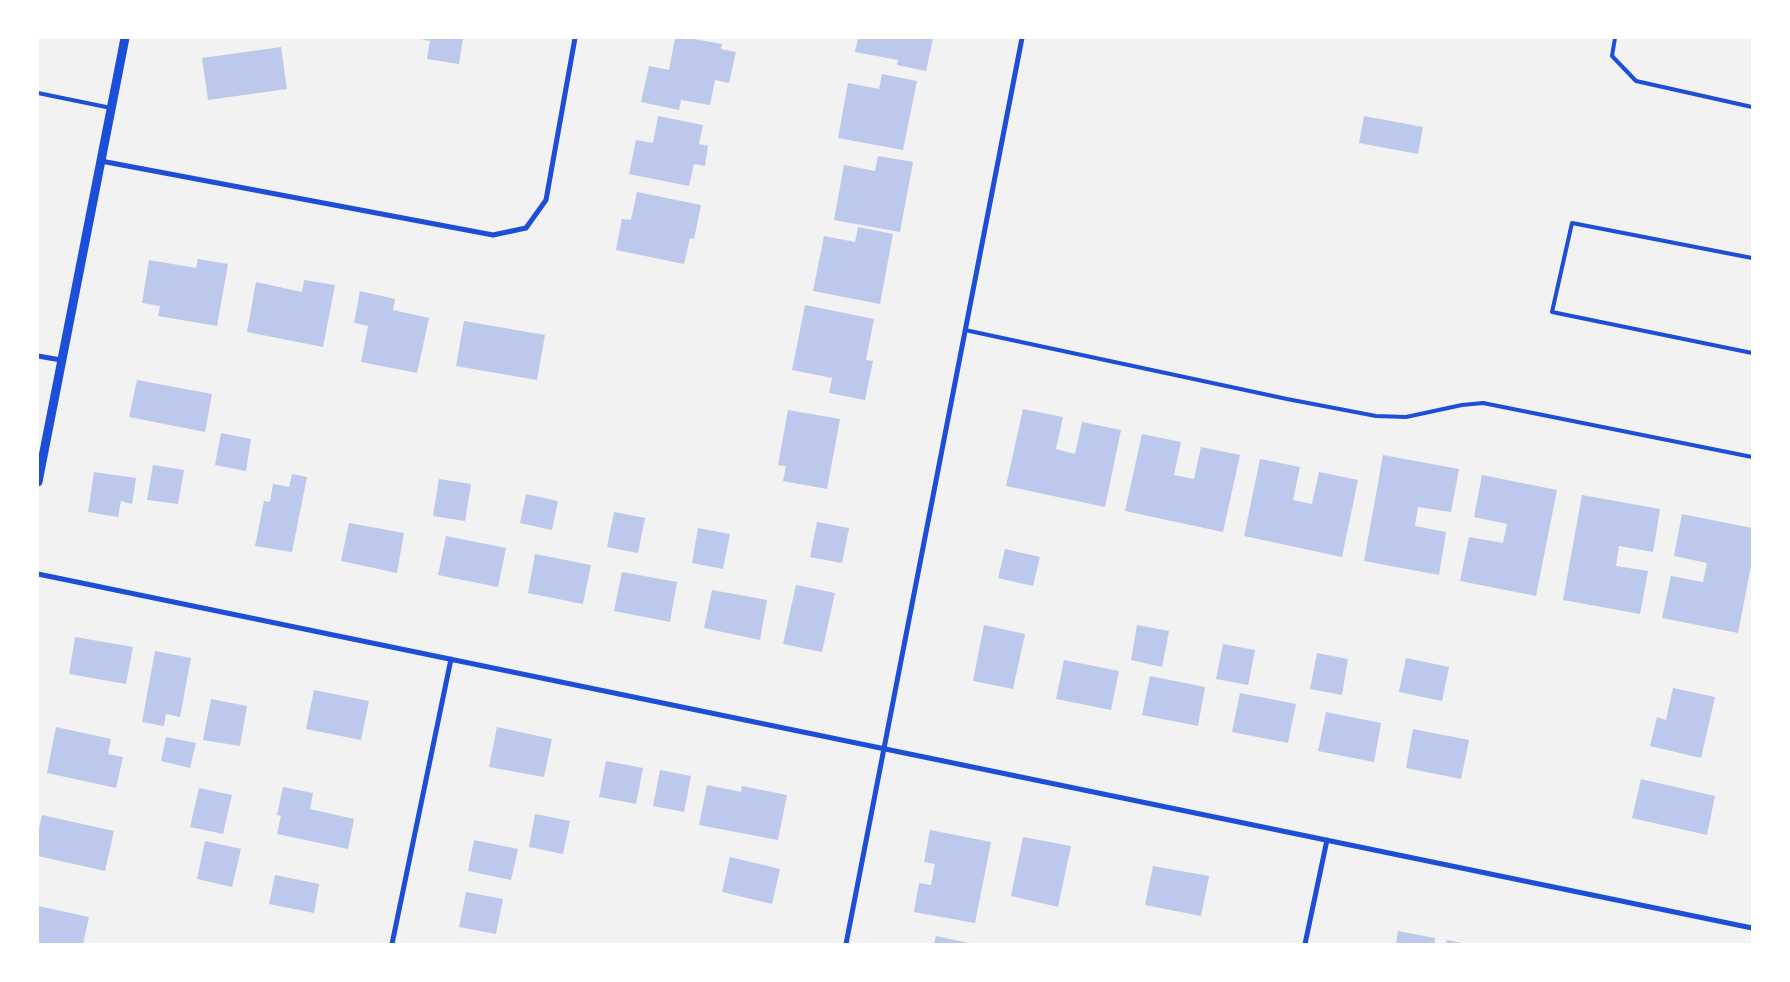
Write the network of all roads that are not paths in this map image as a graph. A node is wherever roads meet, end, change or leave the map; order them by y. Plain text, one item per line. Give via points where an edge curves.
1 (125, 38) edge
2 (575, 38) edge
3 (1022, 38) edge
4 (1615, 38) edge
5 (38, 93) edge
6 (1752, 107) edge
7 (111, 108) junction
8 (101, 161) junction
9 (1752, 258) edge
10 (966, 330) junction
11 (1752, 353) edge
12 (38, 356) edge
13 (61, 360) junction
14 (1752, 457) edge
15 (38, 482) edge
16 (38, 574) edge
17 (451, 660) junction
18 (884, 749) junction
19 (1326, 840) junction
20 (1752, 928) edge
21 (392, 944) edge
22 (846, 944) edge
23 (1305, 944) edge

1 - 7 street
2 - 8 street via 546,200 526,228 493,234
3 - 10 street
4 - 6 lane via 1612,56 1636,82
5 - 7 lane
7 - 8 street
8 - 13 street
9 - 11 lane via 1572,223 1552,312
10 - 14 lane via 1376,416 1406,416 1483,403
10 - 18 street
12 - 13 street
13 - 15 street
16 - 17 street
17 - 18 street
17 - 21 street
18 - 19 street
18 - 22 street
19 - 20 street
19 - 23 street

